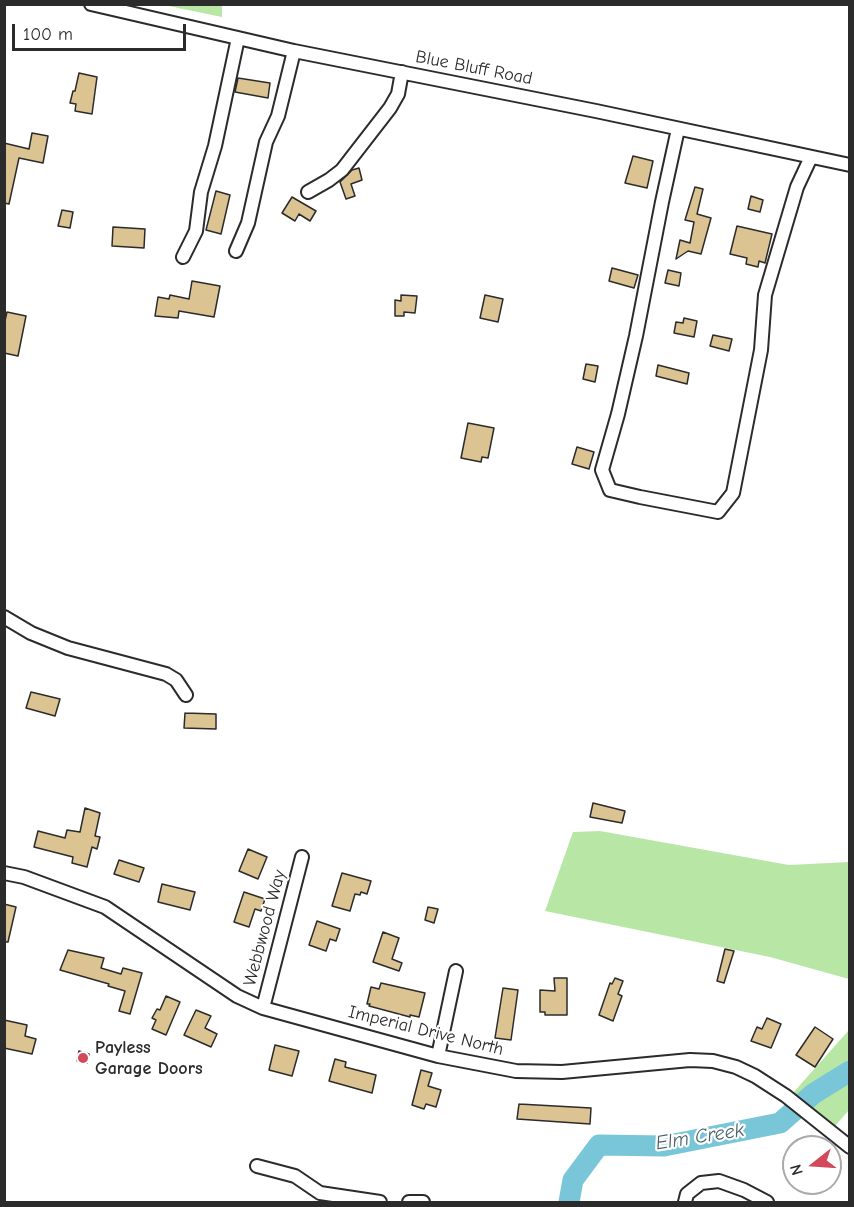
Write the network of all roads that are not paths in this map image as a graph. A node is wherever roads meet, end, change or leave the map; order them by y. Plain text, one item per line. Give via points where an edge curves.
1 (91, 4) edge
2 (238, 38) junction
3 (294, 51) junction
4 (402, 72) junction
5 (678, 129) junction
6 (811, 157) junction
7 (849, 165) edge
8 (308, 192) dead end
9 (236, 250) dead end
10 (183, 257) dead end
11 (4, 617) edge
12 (186, 695) dead end
13 (302, 857) dead end
14 (4, 873) edge
15 (456, 971) dead end
16 (263, 1008) junction
17 (438, 1056) junction
18 (849, 1147) edge
19 (258, 1166) dead end
20 (380, 1203) edge
21 (409, 1203) edge
22 (423, 1203) edge
23 (685, 1203) edge
24 (767, 1203) edge

1 - 2 street, Blue Bluff Road
2 - 3 street, Blue Bluff Road
2 - 10 street via 195,231
3 - 4 street, Blue Bluff Road
3 - 9 street via 278,116 266,142 248,224
4 - 5 street, Blue Bluff Road
4 - 8 street via 398,94 390,108 342,170
5 - 6 street, Blue Bluff Road
5 - 6 street via 636,336 602,471 610,490 639,497 718,512 733,494 761,350 765,295 797,188
6 - 7 street, Blue Bluff Road
11 - 12 street via 68,648 166,674 176,680
13 - 16 street, Webbwood Way
14 - 16 street, Imperial Drive North via 105,907 237,996
15 - 17 street
16 - 17 street, Imperial Drive North
17 - 18 street, Imperial Drive North via 516,1071 562,1072 713,1061 755,1076
19 - 20 street via 295,1176 320,1193
21 - 22 street
23 - 24 street via 687,1194 701,1184 719,1181

